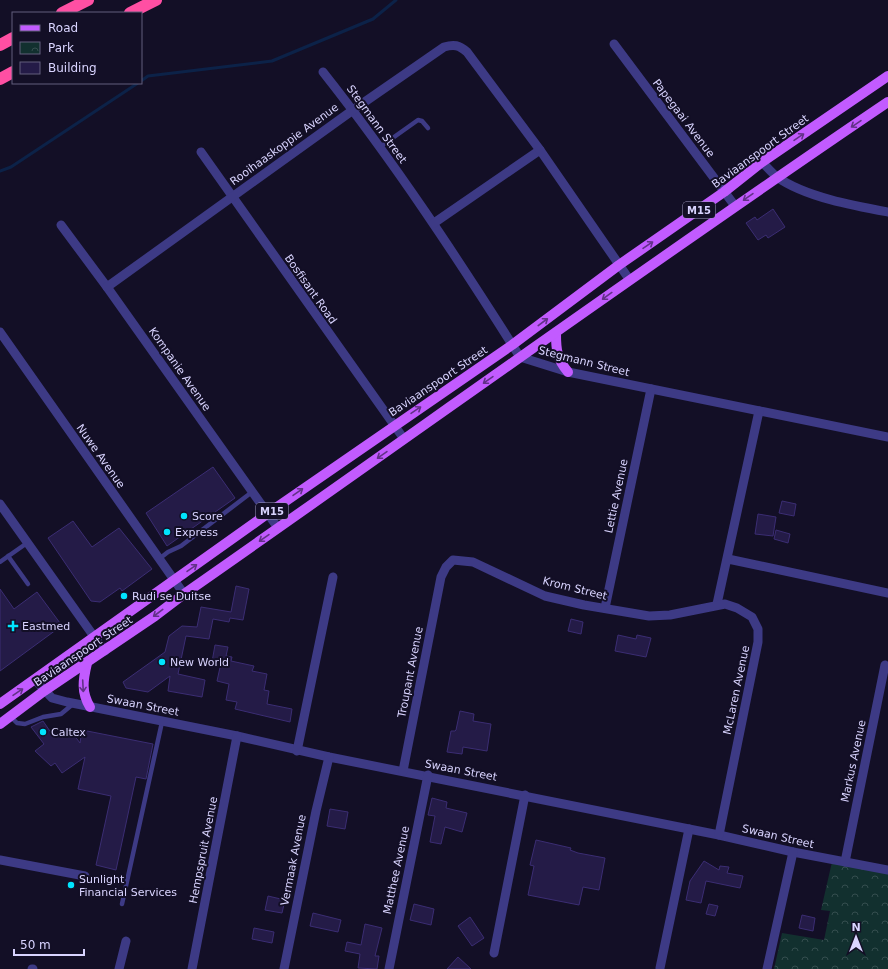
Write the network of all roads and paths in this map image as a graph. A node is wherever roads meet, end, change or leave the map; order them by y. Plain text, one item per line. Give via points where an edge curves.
1 (88, 0) edge
2 (156, 0) edge
3 (64, 12) edge
4 (132, 12) edge
5 (12, 39) edge
6 (614, 44) dead end
7 (0, 45) edge
8 (323, 72) dead end
9 (12, 73) edge
10 (888, 76) edge
11 (0, 79) edge
12 (888, 102) edge
13 (353, 110) junction
14 (428, 128) dead end
15 (380, 147) junction
16 (540, 150) junction
17 (201, 152) dead end
18 (762, 162) junction
19 (777, 177) junction
20 (724, 192) junction
21 (231, 197) junction
22 (735, 206) junction
23 (888, 212) edge
24 (434, 223) junction
25 (61, 226) dead end
26 (619, 265) junction
27 (629, 279) junction
28 (107, 286) junction
29 (0, 332) edge
30 (556, 334) junction
31 (512, 345) junction
32 (520, 357) junction
33 (568, 372) junction
34 (652, 390) junction
35 (759, 411) junction
36 (394, 425) junction
37 (888, 437) edge
38 (404, 439) junction
39 (252, 492) junction
40 (0, 504) edge
41 (267, 514) junction
42 (278, 528) junction
43 (27, 543) junction
44 (8, 556) junction
45 (159, 559) junction
46 (728, 559) junction
47 (0, 562) edge
48 (333, 577) dead end
49 (441, 577) joint
50 (174, 580) junction
51 (28, 584) dead end
52 (888, 593) edge
53 (184, 594) junction
54 (717, 604) junction
55 (605, 608) junction
56 (95, 638) junction
57 (105, 650) junction
58 (87, 663) junction
59 (885, 665) dead end
60 (35, 680) junction
61 (44, 691) junction
62 (0, 704) edge
63 (74, 704) junction
64 (90, 707) junction
65 (11, 717) junction
66 (162, 722) junction
67 (0, 724) edge
68 (237, 736) junction
69 (297, 750) junction
70 (329, 757) junction
71 (403, 771) junction
72 (428, 776) junction
73 (525, 795) junction
74 (689, 829) junction
75 (719, 835) junction
76 (793, 852) junction
77 (0, 860) edge
78 (845, 862) junction
79 (888, 870) edge
80 (85, 876) dead end
81 (122, 904) dead end
82 (126, 941) dead end
83 (494, 952) dead end
84 (660, 968) edge
85 (118, 969) edge
86 (192, 969) edge
87 (284, 969) edge
88 (388, 969) edge
89 (767, 969) edge

1 - 3 highway
2 - 4 highway
5 - 7 highway
6 - 20 street, Papegaai Avenue
8 - 13 street, Stegmann Street
9 - 11 highway
18 -> 10 main road, Baviaanspoort Street / M15
12 -> 19 main road, Baviaanspoort Street / M15
13 - 15 street, Stegmann Street
13 - 16 street, Rooihaaskoppie Avenue via 444,47 456,45 467,52
13 - 21 street, Rooihaaskoppie Avenue
14 - 15 lane via 418,120
15 - 24 street, Stegmann Street
16 - 24 street
16 - 26 street, Rooihaaskoppie Avenue
17 - 21 street, Bosfisant Road
18 - 19 street
18 - 20 main road, Baviaanspoort Street / M15
19 -> 22 main road, Baviaanspoort Street / M15
19 - 23 street via 797,188 851,206
20 - 22 street, Papegaai Avenue
26 -> 20 main road, Baviaanspoort Street / M15
21 - 28 street, Rooihaaskoppie Avenue
21 - 36 street, Bosfisant Road
22 - 27 main road, Baviaanspoort Street / M15
24 - 31 street, Stegmann Street
25 - 28 street, Kompanie Avenue
26 - 27 street, Rooihaaskoppie Avenue
31 -> 26 main road, Baviaanspoort Street / M15
27 -> 30 main road, Baviaanspoort Street / M15
28 - 39 street, Kompanie Avenue
29 - 45 street, Nuwe Avenue
30 - 32 main road, Baviaanspoort Street / M15
30 - 33 main road via 556,353
31 - 32 street, Stegmann Street
36 -> 31 main road, Baviaanspoort Street / M15
32 - 33 street, Stegmann Street
32 -> 38 main road, Baviaanspoort Street / M15
33 - 34 street, Stegmann Street
34 - 35 street, Stegmann Street
34 - 55 street, Lettie Avenue
35 - 37 street, Stegmann Street
35 - 46 street
36 - 38 street, Bosfisant Road
41 -> 36 main road, Baviaanspoort Street / M15
38 -> 42 main road, Baviaanspoort Street / M15
39 - 41 street, Kompanie Avenue
39 - 45 lane via 181,546
40 - 43 street
41 - 42 street, Kompanie Avenue
50 -> 41 main road, Baviaanspoort Street / M15
42 -> 53 main road, Baviaanspoort Street / M15
43 - 44 lane
43 - 56 street
44 - 47 lane
44 - 51 lane
45 - 50 street, Nuwe Avenue
46 - 52 street
46 - 54 street
48 - 69 street
49 - 55 street, Krom Street via 446,566 453,560 473,562 545,596
49 - 71 street, Troupant Avenue
50 - 53 street, Nuwe Avenue
50 - 56 main road, Baviaanspoort Street / M15
53 -> 57 main road, Baviaanspoort Street / M15
54 - 55 street, Krom Street via 692,611 649,616
54 - 75 street, McLaren Avenue via 737,608 752,617 758,629 758,642
56 - 57 street
56 - 60 main road, Baviaanspoort Street / M15
57 - 58 main road, Baviaanspoort Street / M15
58 - 61 main road, Baviaanspoort Street / M15
58 -> 64 main road via 82,685
59 - 78 street, Markus Avenue
60 - 61 street, Swaan Street
62 -> 60 main road, Baviaanspoort Street / M15
61 - 63 street, Swaan Street via 52,698
61 - 65 main road, Baviaanspoort Street / M15
63 - 64 street, Swaan Street
63 - 65 lane via 61,714 25,724 18,723
64 - 66 street, Swaan Street
65 - 67 main road, Baviaanspoort Street / M15
66 - 68 street, Swaan Street
66 - 81 lane
68 - 69 street, Swaan Street
68 - 86 street, Hempspruit Avenue
69 - 70 street, Swaan Street
70 - 71 street, Swaan Street
70 - 87 street, Vermaak Avenue
71 - 72 street, Swaan Street
72 - 73 street, Swaan Street
72 - 88 street, Matthee Avenue
73 - 74 street, Swaan Street
73 - 83 street
74 - 75 street, Swaan Street
74 - 84 street
75 - 76 street, Swaan Street
76 - 78 street, Swaan Street
76 - 89 street
77 - 80 street
78 - 79 street, Swaan Street
82 - 85 street

